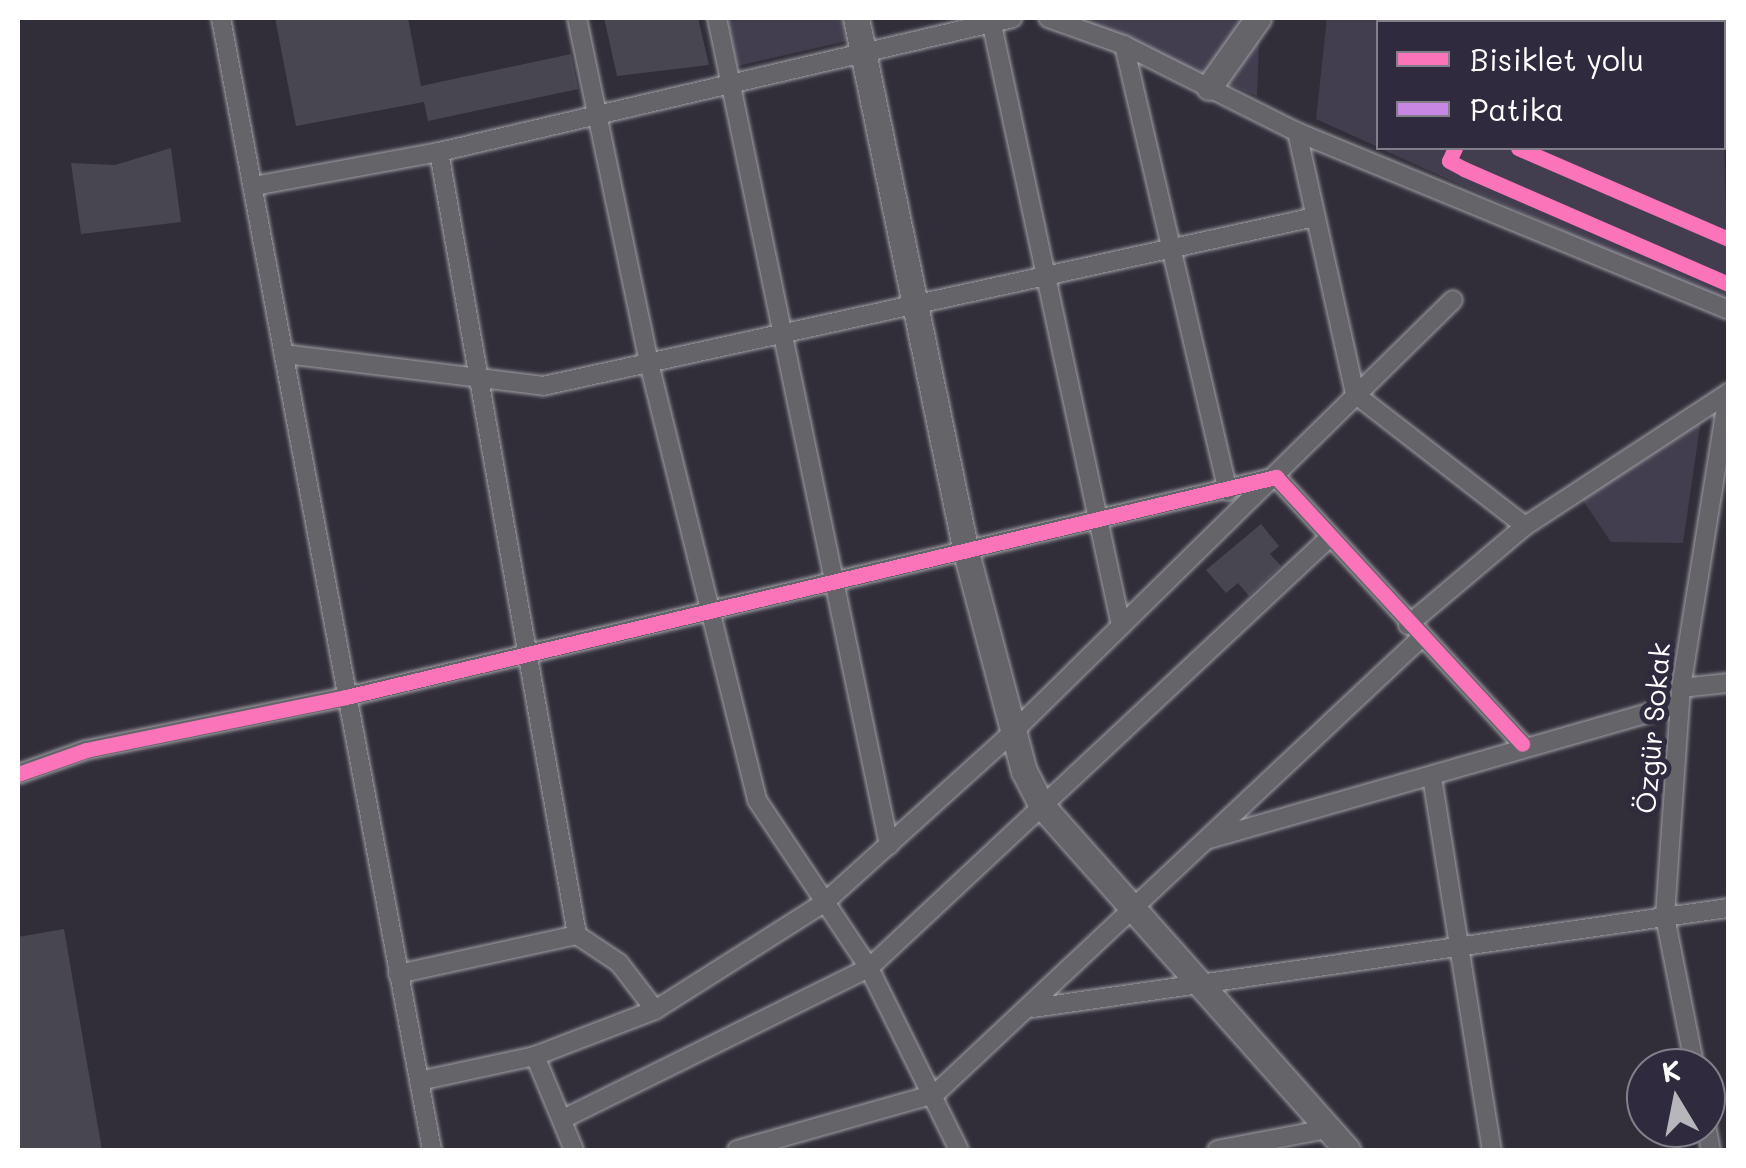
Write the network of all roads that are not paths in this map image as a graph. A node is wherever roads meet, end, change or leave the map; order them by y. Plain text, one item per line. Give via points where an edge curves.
1 (220, 18) edge
2 (577, 18) edge
3 (717, 18) edge
4 (856, 18) edge
5 (1013, 18) edge
6 (1048, 18) edge
7 (1258, 18) edge
8 (991, 20) edge
9 (1124, 44) junction
10 (862, 48) junction
11 (729, 80) junction
12 (1208, 87) junction
13 (596, 114) junction
14 (1297, 132) junction
15 (439, 152) junction
16 (254, 186) junction
17 (1310, 218) junction
18 (1174, 246) junction
19 (1044, 276) junction
20 (1453, 300) dead end
21 (912, 303) junction
22 (1728, 310) edge
23 (779, 332) junction
24 (284, 354) junction
25 (649, 363) junction
26 (476, 380) junction
27 (1728, 393) edge
28 (1355, 394) junction
29 (1276, 478) junction
30 (1228, 491) junction
31 (1102, 522) junction
32 (1525, 526) junction
33 (1329, 538) junction
34 (966, 552) junction
35 (837, 584) junction
36 (709, 610) junction
37 (1121, 626) junction
38 (1415, 632) junction
39 (528, 651) junction
40 (1728, 684) edge
41 (1680, 696) junction
42 (346, 697) junction
43 (1012, 732) junction
44 (1522, 744) junction
45 (18, 774) edge
46 (1432, 778) junction
47 (1042, 806) junction
48 (1204, 841) junction
49 (889, 845) junction
50 (825, 902) junction
51 (1728, 908) edge
52 (1133, 909) junction
53 (1665, 916) junction
54 (577, 935) junction
55 (1457, 944) junction
56 (868, 968) junction
57 (398, 974) junction
58 (1200, 984) junction
59 (1033, 1008) junction
60 (655, 1010) junction
61 (1691, 1048) edge
62 (535, 1056) junction
63 (419, 1081) junction
64 (935, 1094) junction
65 (563, 1120) junction
66 (1332, 1128) junction
67 (432, 1150) edge
68 (574, 1150) edge
69 (737, 1150) edge
70 (959, 1150) edge
71 (1218, 1150) edge
72 (1347, 1150) edge
73 (1492, 1150) edge

1 - 16 street
2 - 13 street
3 - 11 street
4 - 10 street
5 - 8 street
6 - 9 street
7 - 12 street
8 - 10 street
8 - 19 street
9 - 12 street
9 - 18 street
10 - 11 street
10 - 21 street
11 - 13 street
11 - 23 street
12 - 14 street
13 - 15 street
13 - 25 street
14 - 17 street
14 - 22 street
15 - 16 street
15 - 26 street
16 - 24 street
17 - 18 street
17 - 28 street
18 - 19 street
18 - 30 street
19 - 21 street
19 - 31 street
20 - 28 street
21 - 23 street
21 - 34 street
23 - 25 street
23 - 35 street
24 - 26 street
24 - 42 street
25 - 26 street via 543,386
25 - 36 street
26 - 39 street
27 - 32 street, Özgür Sokak
27 - 41 street, Özgür Sokak
28 - 29 street
28 - 32 street
29 - 30 street
29 - 33 street
29 - 37 street
30 - 31 street
31 - 34 street
31 - 37 street
32 - 38 street, Özgür Sokak
33 - 38 street
33 - 47 street
34 - 35 street
34 - 43 street
35 - 36 street
35 - 49 street
36 - 39 street
36 - 50 street via 757,800
37 - 43 street
38 - 44 street
38 - 48 street, Özgür Sokak
39 - 42 street
39 - 54 street
40 - 41 street
41 - 44 street
41 - 53 street, Özgür Sokak
42 - 45 street via 86,750
42 - 57 street
43 - 47 street
43 - 49 street
44 - 46 street
46 - 48 street
46 - 55 street
47 - 52 street
47 - 56 street
48 - 52 street, Özgür Sokak
49 - 50 street
50 - 56 street
50 - 60 street
51 - 53 street
52 - 58 street
52 - 59 street, Özgür Sokak
53 - 55 street
53 - 61 street, Özgür Sokak
54 - 57 street
54 - 60 street via 619,963
55 - 58 street
55 - 73 street
56 - 64 street
56 - 65 street
57 - 63 street
58 - 59 street
58 - 66 street
59 - 64 street, Özgür Sokak
60 - 62 street
62 - 63 street
62 - 65 street
63 - 67 street
64 - 69 street
64 - 70 street
65 - 68 street
66 - 71 street
66 - 72 street

